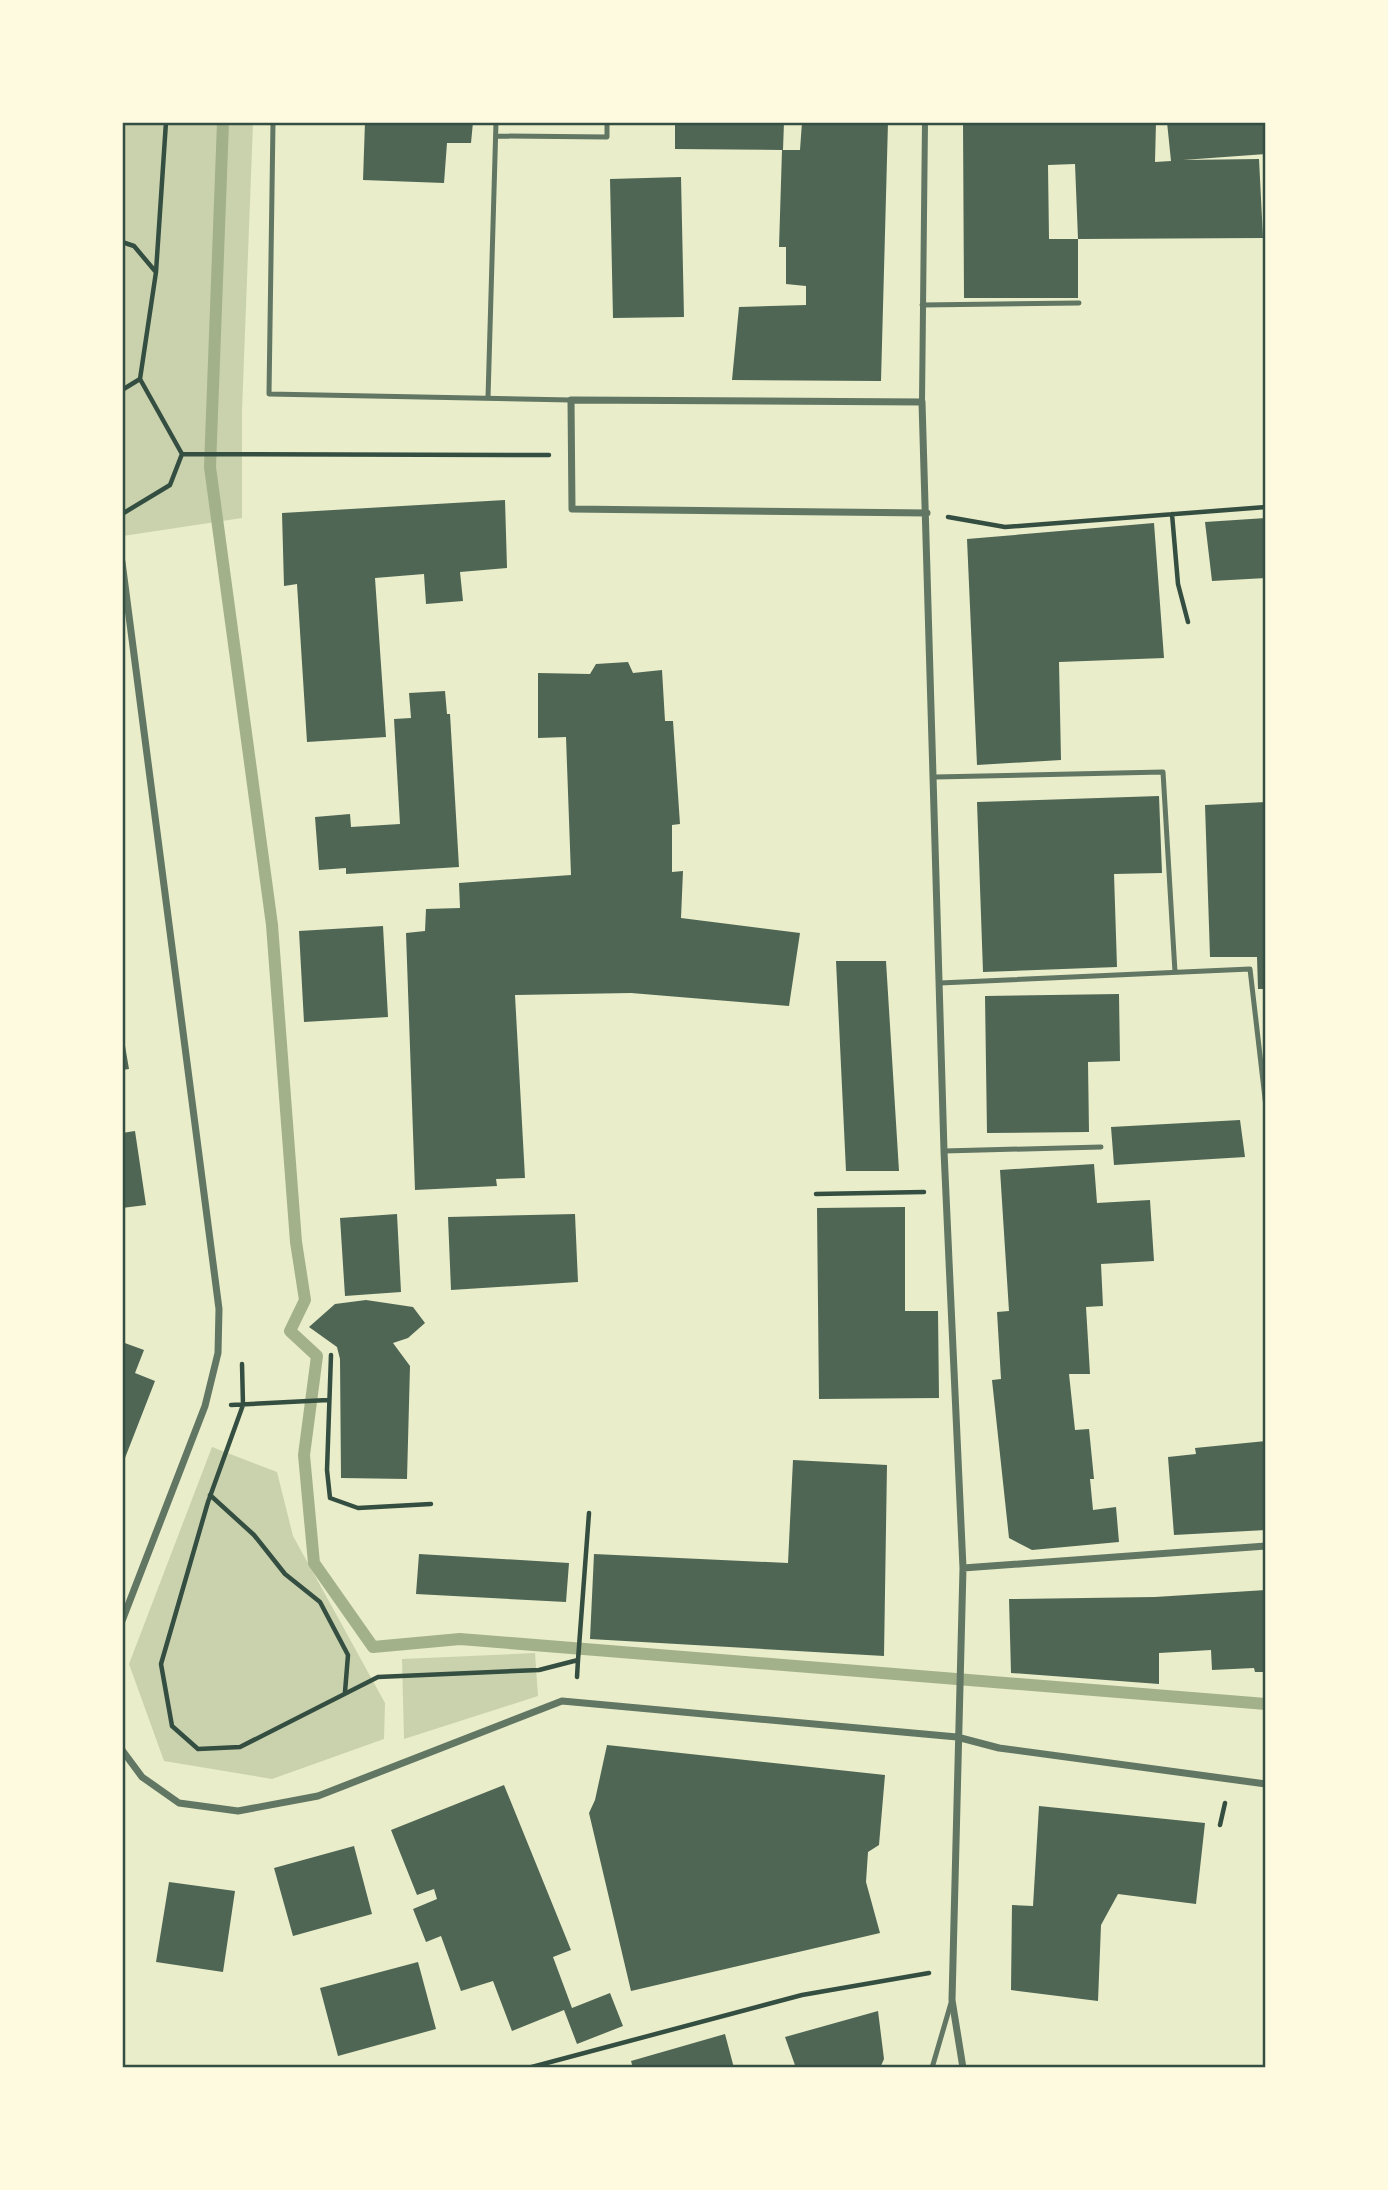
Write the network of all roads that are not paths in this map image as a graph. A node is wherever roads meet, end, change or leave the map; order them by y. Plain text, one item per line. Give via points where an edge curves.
1 (273, 122) edge
2 (496, 122) edge
3 (607, 122) edge
4 (925, 122) edge
5 (496, 136) junction
6 (1079, 303) dead end
7 (922, 305) junction
8 (488, 398) junction
9 (571, 400) junction
10 (922, 402) junction
11 (927, 513) junction
12 (122, 562) edge
13 (935, 777) junction
14 (1175, 972) junction
15 (940, 983) junction
16 (1265, 1107) edge
17 (1101, 1147) dead end
18 (944, 1151) junction
19 (1265, 1546) edge
20 (963, 1568) junction
21 (122, 1621) edge
22 (957, 1737) junction
23 (122, 1751) edge
24 (1265, 1784) edge
25 (952, 2000) junction
26 (932, 2067) edge
27 (963, 2067) edge

1 - 8 lane via 269,394
2 - 5 lane
3 - 5 lane via 607,136
4 - 7 street
5 - 8 lane
6 - 7 lane
7 - 10 street
8 - 9 lane
9 - 10 street
9 - 11 street via 572,509
10 - 11 street
11 - 13 street
12 - 21 street via 219,1308 218,1353 205,1406
13 - 14 lane via 1163,772
13 - 15 street
14 - 15 lane
14 - 16 lane via 1250,969
15 - 18 street
17 - 18 lane
18 - 20 street
19 - 20 street
20 - 22 street
22 - 23 street via 562,1701 318,1796 238,1811 179,1803 142,1777
22 - 24 street via 999,1748
22 - 25 street
25 - 26 lane
25 - 27 street

